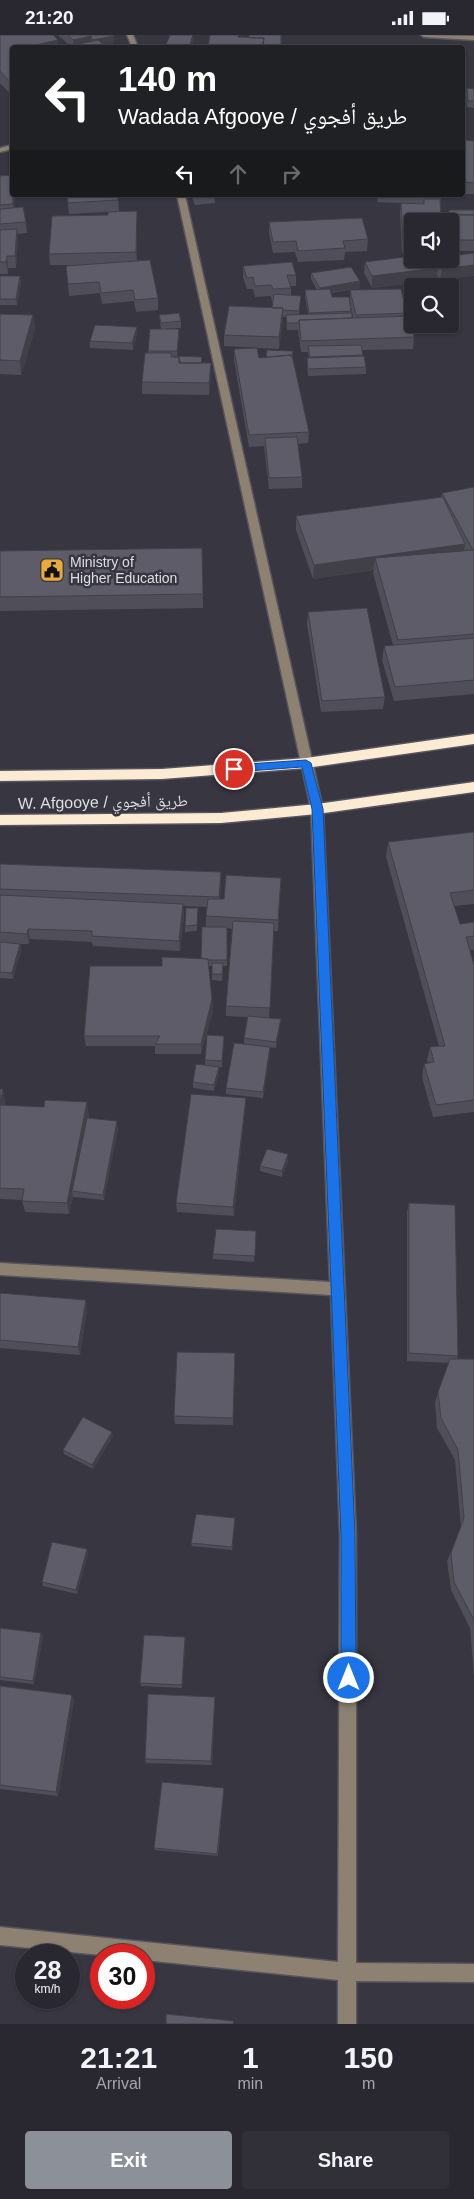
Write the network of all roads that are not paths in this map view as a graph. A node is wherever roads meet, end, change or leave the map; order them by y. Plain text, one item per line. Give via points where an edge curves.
1 (424, 35) edge
2 (474, 38) edge
3 (181, 197) edge
4 (474, 739) edge
5 (306, 763) junction
6 (0, 776) edge
7 (474, 787) edge
8 (318, 809) junction
9 (0, 820) edge
10 (0, 1269) edge
11 (337, 1289) junction
12 (0, 1936) edge
13 (346, 1972) junction
14 (474, 1973) edge
15 (347, 2024) edge

1 - 2 street
3 - 5 street
4 - 5 highway
5 - 6 highway via 162,774
5 - 8 street
7 - 8 highway, W. Afgooye / طريق أفجوي
8 - 9 highway, W. Afgooye / طريق أفجوي via 221,818
8 - 11 street
10 - 11 street
11 - 13 street via 348,1535
12 - 13 street
13 - 14 street
13 - 15 street

